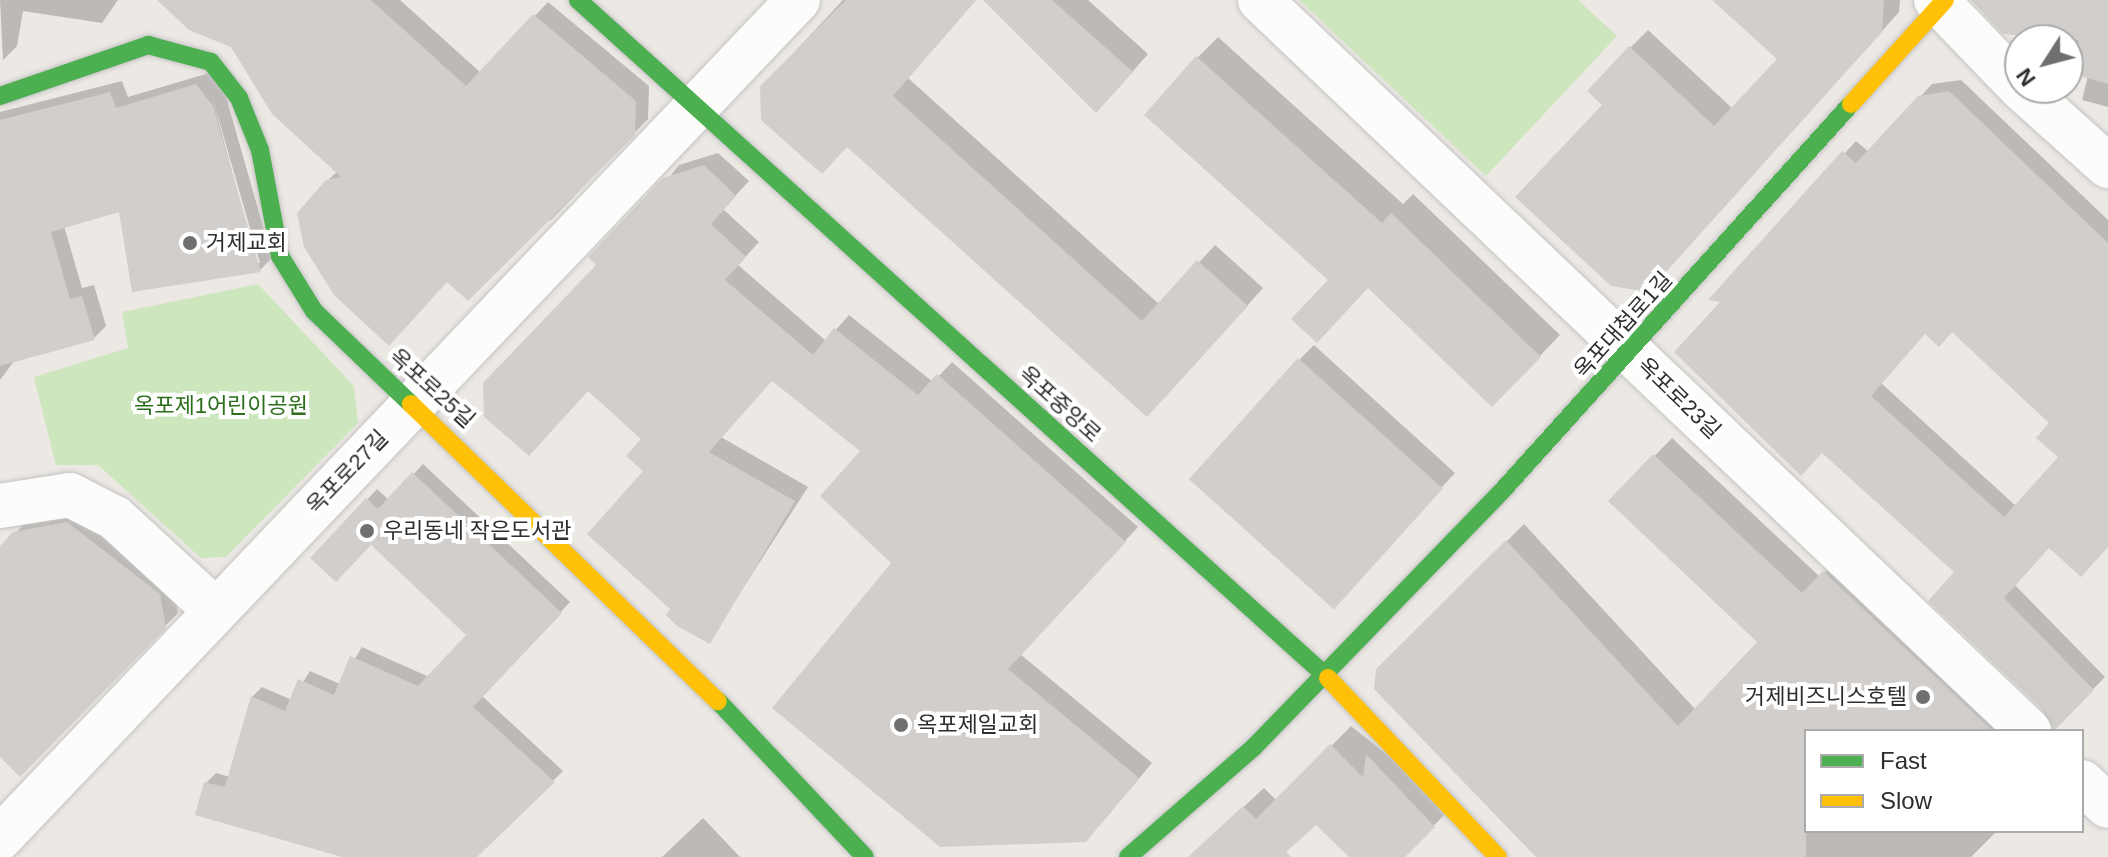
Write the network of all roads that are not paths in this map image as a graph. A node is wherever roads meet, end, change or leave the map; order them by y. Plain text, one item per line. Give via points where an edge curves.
1 (578, 0) edge
2 (798, 0) edge
3 (1260, 0) edge
4 (1941, 2) edge
5 (2004, 74) edge
6 (0, 96) edge
7 (2038, 104) edge
8 (697, 109) junction
9 (2108, 166) edge
10 (1632, 352) junction
11 (416, 402) junction
12 (0, 506) edge
13 (215, 610) junction
14 (1324, 673) junction
15 (2027, 729) edge
16 (2084, 784) edge
17 (2108, 806) edge
18 (0, 838) edge
19 (865, 857) edge
20 (1128, 857) edge
21 (1498, 857) edge

1 - 8 street, 옥포중앙로
2 - 8 street, 옥포로27길
3 - 10 street, 옥포로23길
4 - 5 street via 1965,39
4 - 10 street, 옥포대첩로1길
6 - 11 street, 옥포로25길 via 148,45 211,62 239,98 260,150 280,256 314,311
7 - 9 street
8 - 11 street, 옥포로27길
8 - 14 street, 옥포중앙로
10 - 14 street, 옥포대첩로1길
10 - 15 street, 옥포로23길
11 - 13 street, 옥포로27길
11 - 19 street, 옥포로25길 via 711,693
12 - 13 street via 70,495 115,518
13 - 18 street, 옥포로27길
14 - 20 street, 옥포대첩로1길 via 1186,812
14 - 21 street, 옥포중앙로
16 - 17 street

